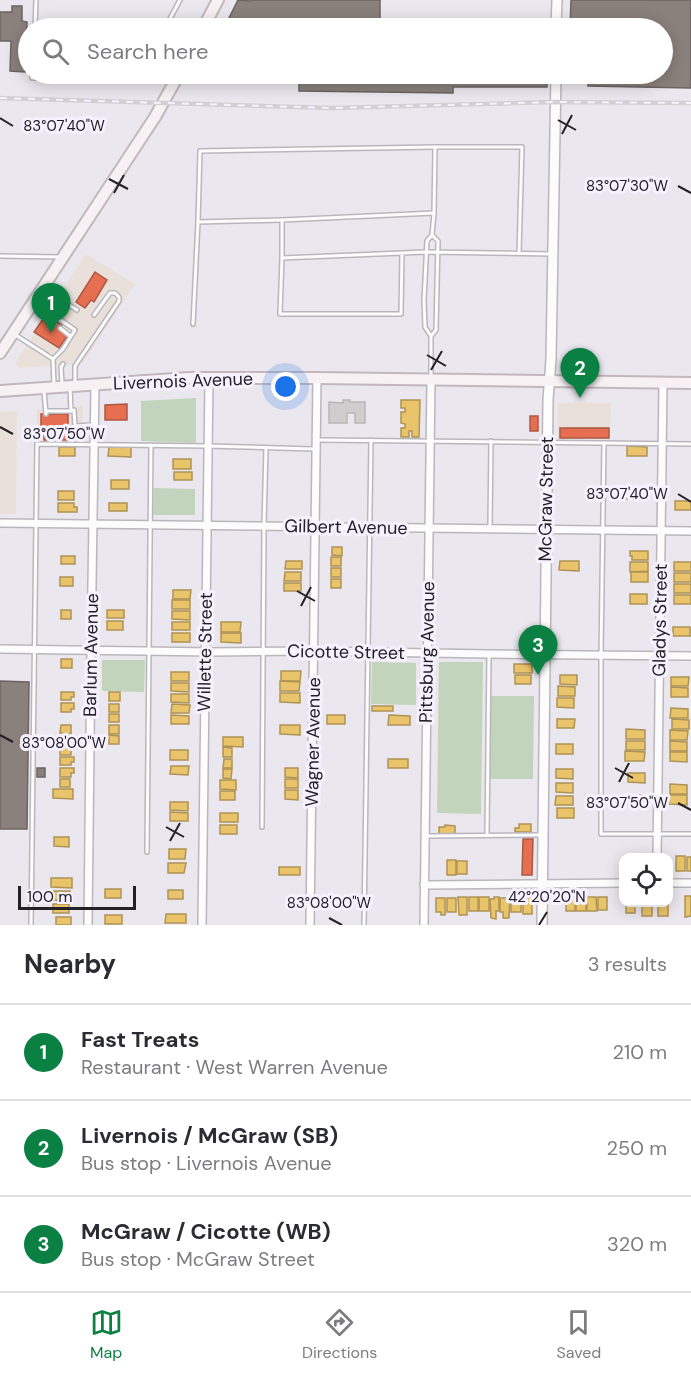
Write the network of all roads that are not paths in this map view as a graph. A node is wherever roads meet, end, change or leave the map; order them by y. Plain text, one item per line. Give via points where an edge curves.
1 (36, 0) edge
2 (180, 0) edge
3 (218, 0) edge
4 (557, 0) edge
5 (35, 18) edge
6 (170, 18) edge
7 (208, 18) edge
8 (556, 18) edge
9 (173, 84) edge
10 (556, 84) edge
11 (435, 147) junction
12 (434, 213) junction
13 (282, 220) junction
14 (198, 222) junction
15 (432, 235) junction
16 (426, 252) junction
17 (438, 252) junction
18 (402, 253) junction
19 (519, 253) junction
20 (554, 254) junction
21 (0, 256) edge
22 (63, 257) junction
23 (282, 258) junction
24 (42, 288) junction
25 (30, 307) junction
26 (77, 310) dead end
27 (94, 315) dead end
28 (44, 316) junction
29 (54, 324) dead end
30 (193, 324) dead end
31 (60, 328) dead end
32 (13, 333) junction
33 (431, 336) junction
34 (70, 338) junction
35 (0, 353) edge
36 (53, 359) junction
37 (63, 364) dead end
38 (209, 378) junction
39 (317, 378) junction
40 (431, 380) junction
41 (550, 381) junction
42 (663, 383) junction
43 (691, 383) edge
44 (95, 386) junction
45 (61, 388) junction
46 (0, 391) edge
47 (71, 411) junction
48 (94, 425) junction
49 (75, 426) junction
50 (68, 431) dead end
51 (316, 440) junction
52 (371, 440) junction
53 (430, 440) junction
54 (490, 441) junction
55 (547, 442) junction
56 (604, 443) junction
57 (94, 444) junction
58 (661, 444) junction
59 (691, 444) edge
60 (151, 445) junction
61 (207, 446) junction
62 (266, 448) junction
63 (316, 449) junction
64 (0, 523) edge
65 (37, 523) junction
66 (93, 524) junction
67 (150, 524) junction
68 (206, 525) junction
69 (264, 525) junction
70 (315, 526) junction
71 (370, 527) junction
72 (429, 528) junction
73 (490, 529) junction
74 (546, 530) junction
75 (603, 530) junction
76 (660, 530) junction
77 (691, 531) edge
78 (0, 649) edge
79 (35, 650) junction
80 (91, 651) junction
81 (148, 651) junction
82 (262, 651) junction
83 (314, 651) junction
84 (205, 652) junction
85 (367, 652) junction
86 (427, 653) junction
87 (489, 654) junction
88 (544, 654) junction
89 (601, 655) junction
90 (659, 656) junction
91 (691, 656) edge
92 (262, 827) dead end
93 (657, 834) junction
94 (691, 834) edge
95 (543, 835) junction
96 (425, 836) junction
97 (487, 836) junction
98 (147, 852) dead end
99 (657, 853) edge
100 (673, 883) edge
101 (691, 883) edge
102 (542, 884) junction
103 (619, 884) edge
104 (424, 885) junction
105 (31, 925) edge
106 (88, 925) edge
107 (202, 925) edge
108 (310, 925) edge
109 (364, 925) edge
110 (424, 925) edge
111 (542, 925) edge

1 - 5 lane
2 - 6 lane
3 - 7 main road
4 - 8 street
9 - 22 main road
10 - 20 street, McGraw Street
11 - 12 lane
11 - 14 lane via 200,150
11 - 19 lane via 522,147
12 - 13 lane
12 - 15 lane
13 - 14 lane
13 - 23 lane
14 - 30 lane
15 - 16 lane
15 - 17 lane via 438,241
16 - 17 lane
16 - 18 lane
16 - 33 lane via 425,327
17 - 19 lane
17 - 33 lane via 436,330
18 - 23 lane
18 - 23 lane via 401,314 280,314
19 - 20 lane
20 - 41 street, McGraw Street
21 - 22 lane
22 - 24 main road
24 - 25 main road
24 - 26 lane
25 - 28 lane
25 - 32 main road
27 - 45 lane via 110,293 118,295 119,301
28 - 29 lane
28 - 34 lane via 52,315 75,330
31 - 34 lane
32 - 35 main road
32 - 36 lane
33 - 40 lane
34 - 36 lane
36 - 45 lane
37 - 45 lane
38 - 39 main road, Livernois Avenue
38 - 44 main road, Livernois Avenue
38 - 61 street, Willette Street
39 - 40 main road, Livernois Avenue
39 - 51 street, Wagner Avenue
40 - 41 main road, Livernois Avenue
40 - 53 street, Pittsburg Avenue
41 - 42 main road, Livernois Avenue
41 - 55 street, McGraw Street
42 - 43 main road, Livernois Avenue
42 - 58 street, Gladys Street
44 - 45 main road, Livernois Avenue
44 - 48 street, Barlum Avenue
45 - 46 main road, Livernois Avenue
45 - 47 lane
45 - 47 lane via 46,413
47 - 49 lane via 74,410
48 - 49 lane
48 - 57 street, Barlum Avenue
49 - 50 lane via 75,431
51 - 52 lane
51 - 63 street, Wagner Avenue
52 - 53 lane
52 - 71 lane
53 - 54 lane
53 - 72 street, Pittsburg Avenue
54 - 55 lane
54 - 73 lane
55 - 56 lane
55 - 74 street, McGraw Street
56 - 58 lane
56 - 75 lane
57 - 60 lane
57 - 65 lane via 37,444
57 - 66 street, Barlum Avenue
58 - 59 lane
58 - 76 street, Gladys Street
60 - 61 lane
60 - 67 lane
61 - 62 lane
61 - 68 street, Willette Street
62 - 63 lane
62 - 69 lane
63 - 70 street, Wagner Avenue
64 - 65 street, Gilbert Avenue
65 - 66 street, Gilbert Avenue
65 - 79 lane
66 - 67 street, Gilbert Avenue
66 - 80 street, Barlum Avenue
67 - 68 street, Gilbert Avenue
67 - 81 lane
68 - 69 street, Gilbert Avenue
68 - 84 street, Willette Street
69 - 70 street, Gilbert Avenue
69 - 82 lane
70 - 71 street, Gilbert Avenue
70 - 83 street, Wagner Avenue
71 - 72 street, Gilbert Avenue
71 - 85 lane
72 - 73 street, Gilbert Avenue
72 - 86 street, Pittsburg Avenue
73 - 74 street, Gilbert Avenue
74 - 75 street, Gilbert Avenue
74 - 88 street, McGraw Street
75 - 76 street, Gilbert Avenue
75 - 89 lane
76 - 77 street, Gilbert Avenue
76 - 90 street, Gladys Street
78 - 79 street, Cicotte Street
79 - 80 street, Cicotte Street
79 - 105 lane
80 - 81 street, Cicotte Street
80 - 106 street, Barlum Avenue
81 - 84 street, Cicotte Street
81 - 98 lane
82 - 83 street, Cicotte Street
82 - 84 street, Cicotte Street
82 - 92 lane
83 - 85 street, Cicotte Street
83 - 108 street, Wagner Avenue
84 - 107 street, Willette Street
85 - 86 street, Cicotte Street
85 - 109 lane
86 - 87 street, Cicotte Street
86 - 96 street, Pittsburg Avenue
87 - 88 street, Cicotte Street
87 - 97 lane
88 - 89 street, Cicotte Street
88 - 95 street, McGraw Street
89 - 90 street, Cicotte Street
89 - 93 lane via 601,834
90 - 91 street, Cicotte Street
90 - 93 street, Gladys Street
93 - 94 lane
93 - 99 street, Gladys Street
95 - 97 lane
95 - 102 street, McGraw Street
96 - 97 lane
96 - 104 street, Pittsburg Avenue
100 - 101 street
102 - 103 street
102 - 104 street
102 - 111 street, McGraw Street
104 - 110 street, Pittsburg Avenue

